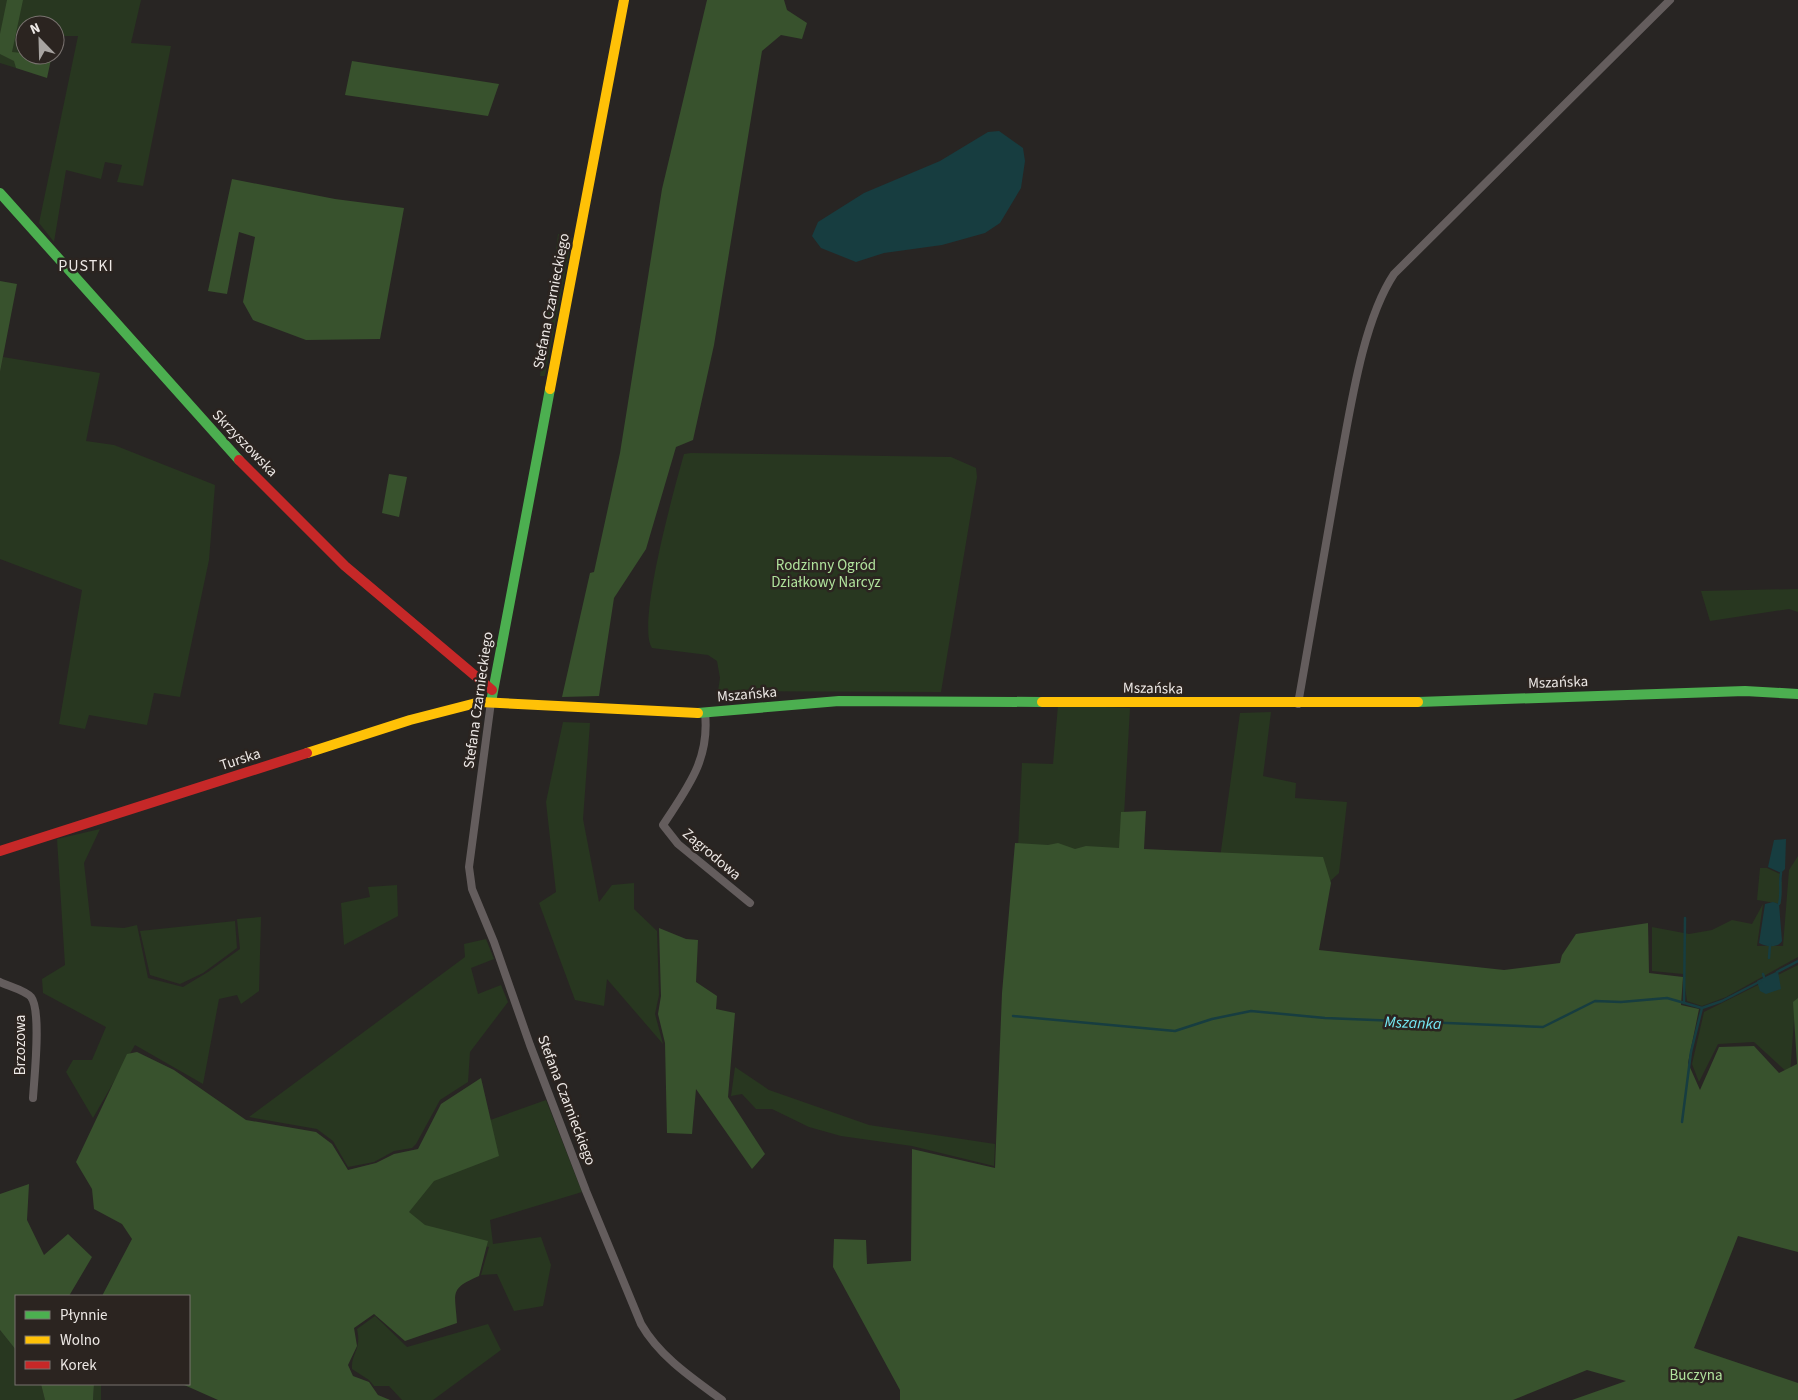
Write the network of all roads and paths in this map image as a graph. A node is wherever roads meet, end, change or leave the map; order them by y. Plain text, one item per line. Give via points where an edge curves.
1 (624, 0) edge
2 (1670, 0) edge
3 (0, 193) edge
4 (492, 690) junction
5 (1798, 694) edge
6 (491, 702) junction
7 (509, 703) joint
8 (1298, 704) junction
9 (705, 713) junction
10 (0, 851) edge
11 (750, 903) dead end
12 (0, 982) edge
13 (34, 1098) dead end
14 (722, 1400) edge

1 - 4 street, Stefana Czarnieckiego
2 - 8 street via 1394,274 1386,286 1373,318 1356,384
3 - 4 street, Skrzyszowska via 203,421 312,534
4 - 6 street, Stefana Czarnieckiego
5 - 8 street, Mszańska via 1744,690
6 - 7 street, Turska
6 - 10 street, Turska via 464,705 410,720
6 - 14 street, Stefana Czarnieckiego via 469,867 472,889 586,1191 645,1331 657,1347
7 - 9 street, Mszańska
8 - 9 street, Mszańska via 839,700
9 - 11 street, Zagrodowa via 704,753 693,779 663,826 678,844
12 - 13 street, Brzozowa via 28,995 34,1003 37,1028

